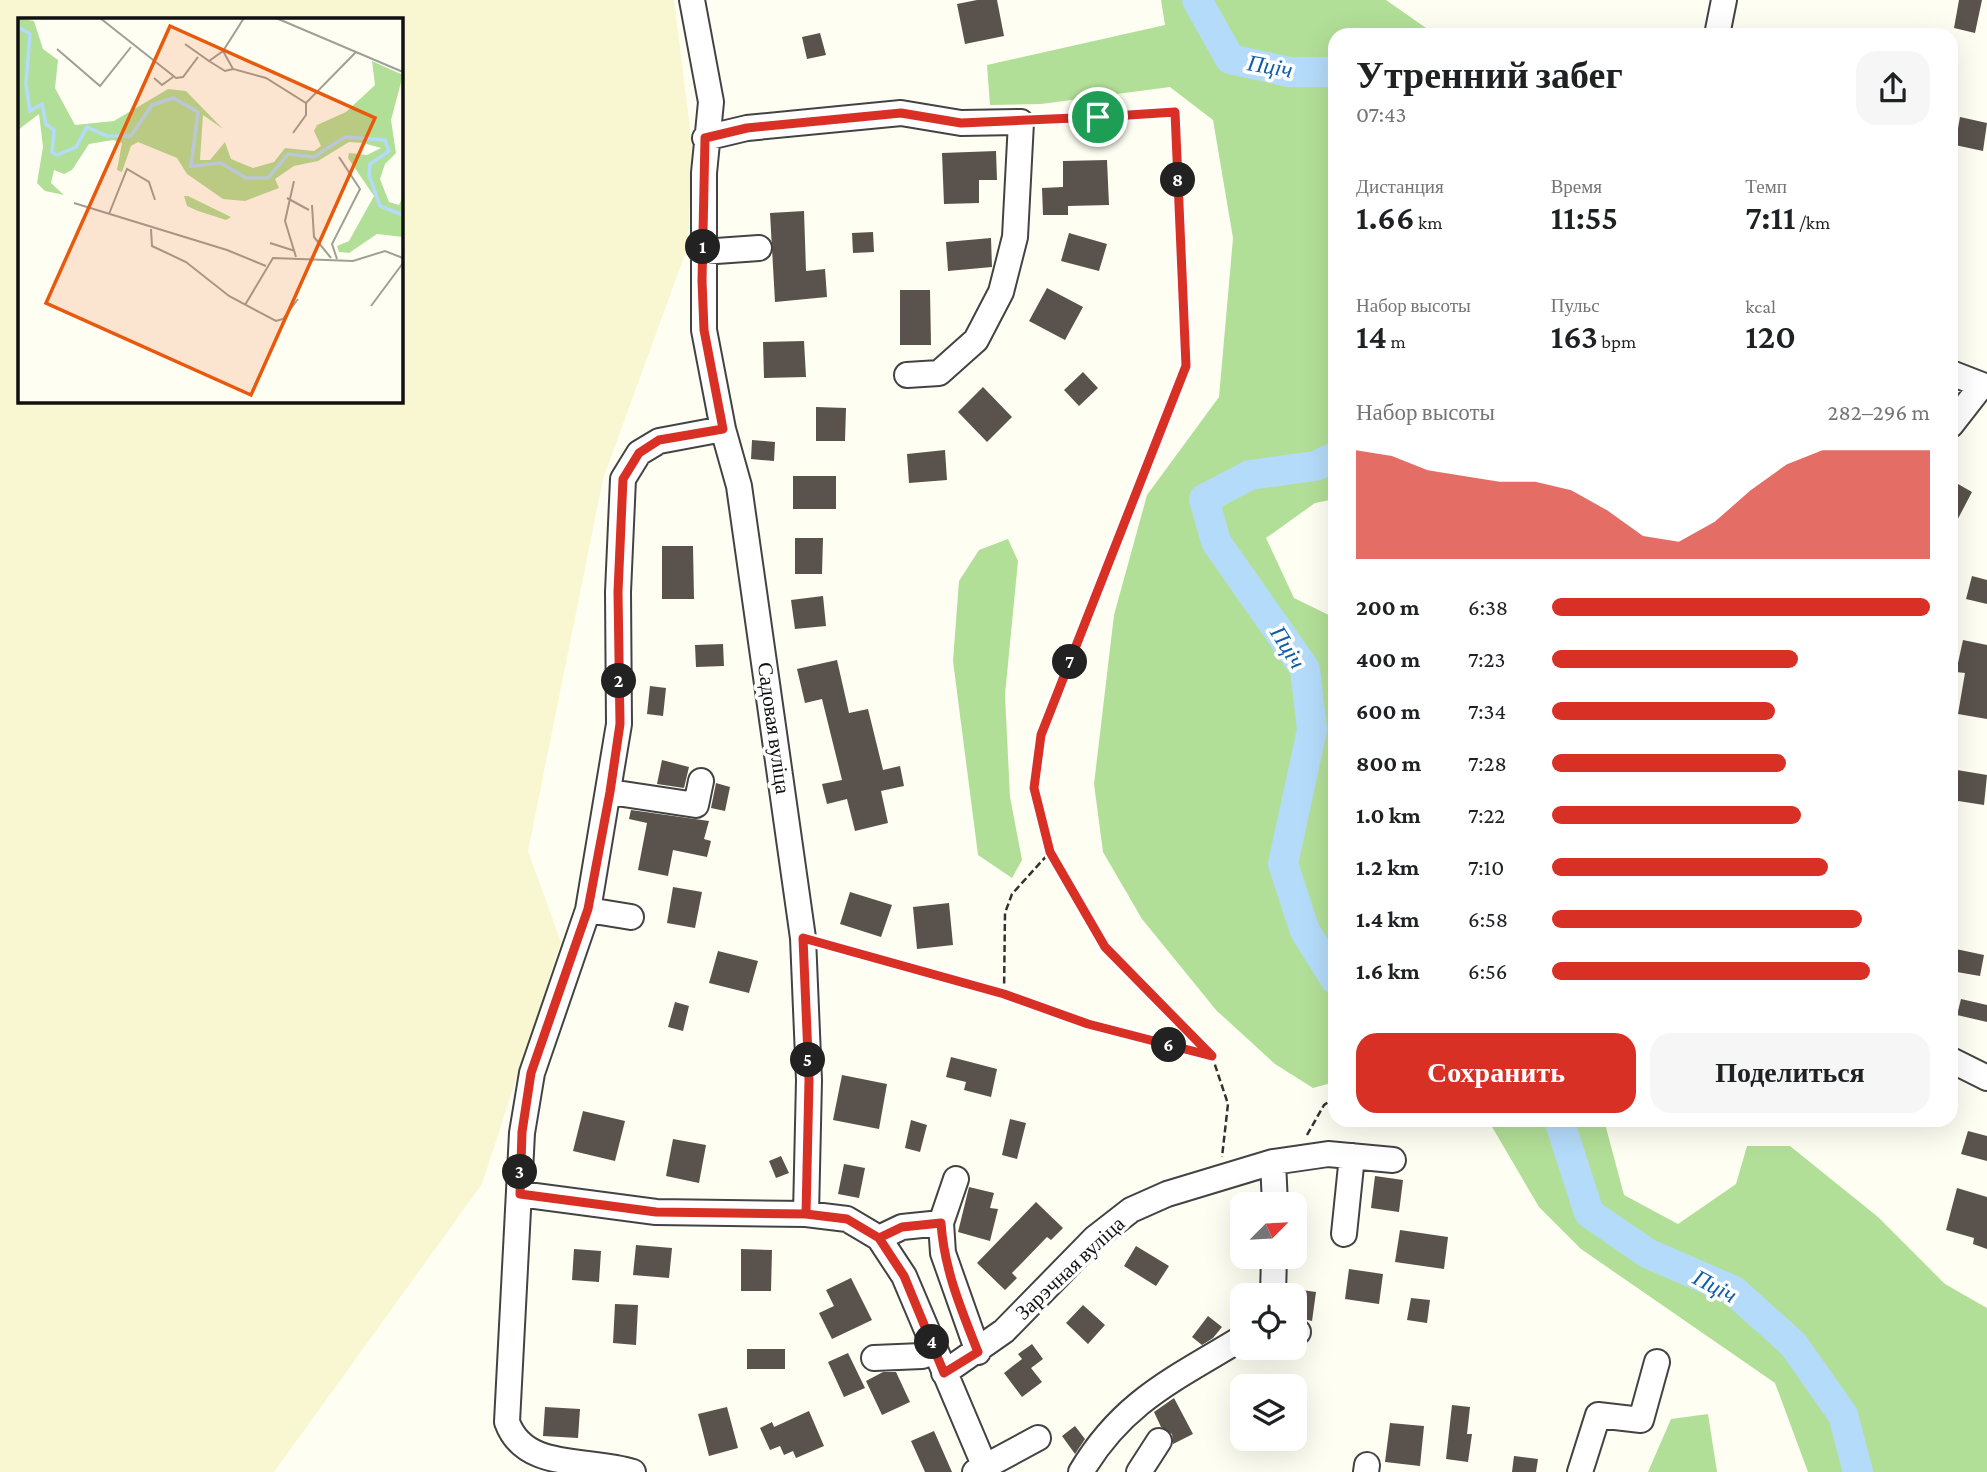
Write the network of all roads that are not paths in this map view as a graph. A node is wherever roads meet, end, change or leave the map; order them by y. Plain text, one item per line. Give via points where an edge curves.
1 (692, 0) edge
2 (1724, 0) edge
3 (1718, 28) edge
4 (705, 138) junction
5 (760, 248) dead end
6 (702, 252) junction
7 (907, 375) dead end
8 (1958, 376) edge
9 (1984, 386) edge
10 (1958, 417) edge
11 (723, 429) junction
12 (701, 781) dead end
13 (610, 792) junction
14 (588, 909) junction
15 (631, 917) dead end
16 (1958, 1064) edge
17 (1987, 1078) edge
18 (1340, 1155) junction
19 (1393, 1160) dead end
20 (1273, 1161) junction
21 (956, 1179) dead end
22 (1275, 1192) edge
23 (520, 1194) junction
24 (806, 1214) junction
25 (941, 1223) junction
26 (1344, 1234) dead end
27 (879, 1238) junction
28 (1230, 1345) edge
29 (978, 1352) junction
30 (874, 1358) dead end
31 (940, 1362) junction
32 (1657, 1362) dead end
33 (1038, 1438) dead end
34 (1159, 1441) dead end
35 (982, 1470) edge
36 (633, 1472) edge
37 (1081, 1472) edge
38 (1139, 1472) edge
39 (1580, 1472) edge

1 - 4 street, Садовая вуліца via 711,102
2 - 3 street
4 - 6 street, Садовая вуліца
4 - 7 street via 747,128 901,113 961,123 1021,122 1015,237 1001,292 976,340 939,373
5 - 6 street
6 - 11 street, Садовая вуліца via 704,330
8 - 9 street
9 - 10 street
11 - 13 street via 659,440 639,453 623,479 618,592 620,724
11 - 24 street, Садовая вуліца via 739,486 803,938 809,1080
12 - 13 street via 696,805
13 - 14 street
14 - 15 street
14 - 23 street via 531,1073 522,1132
16 - 17 street
18 - 19 street, Зарэчная вуліца
18 - 20 street, Зарэчная вуліца
18 - 26 street
20 - 22 street
20 - 29 street, Зарэчная вуліца via 1131,1210
21 - 25 street
23 - 24 street via 656,1212
23 - 36 street via 508,1422 513,1440 534,1457
24 - 27 street via 847,1219
25 - 27 street via 902,1227
25 - 29 street via 951,1283
27 - 31 street via 904,1276
28 - 37 street via 1138,1402 1111,1427
29 - 31 street, Зарэчная вуліца
30 - 31 street via 922,1356
31 - 35 street
32 - 39 street via 1641,1420 1598,1415
33 - 35 street
34 - 38 street

